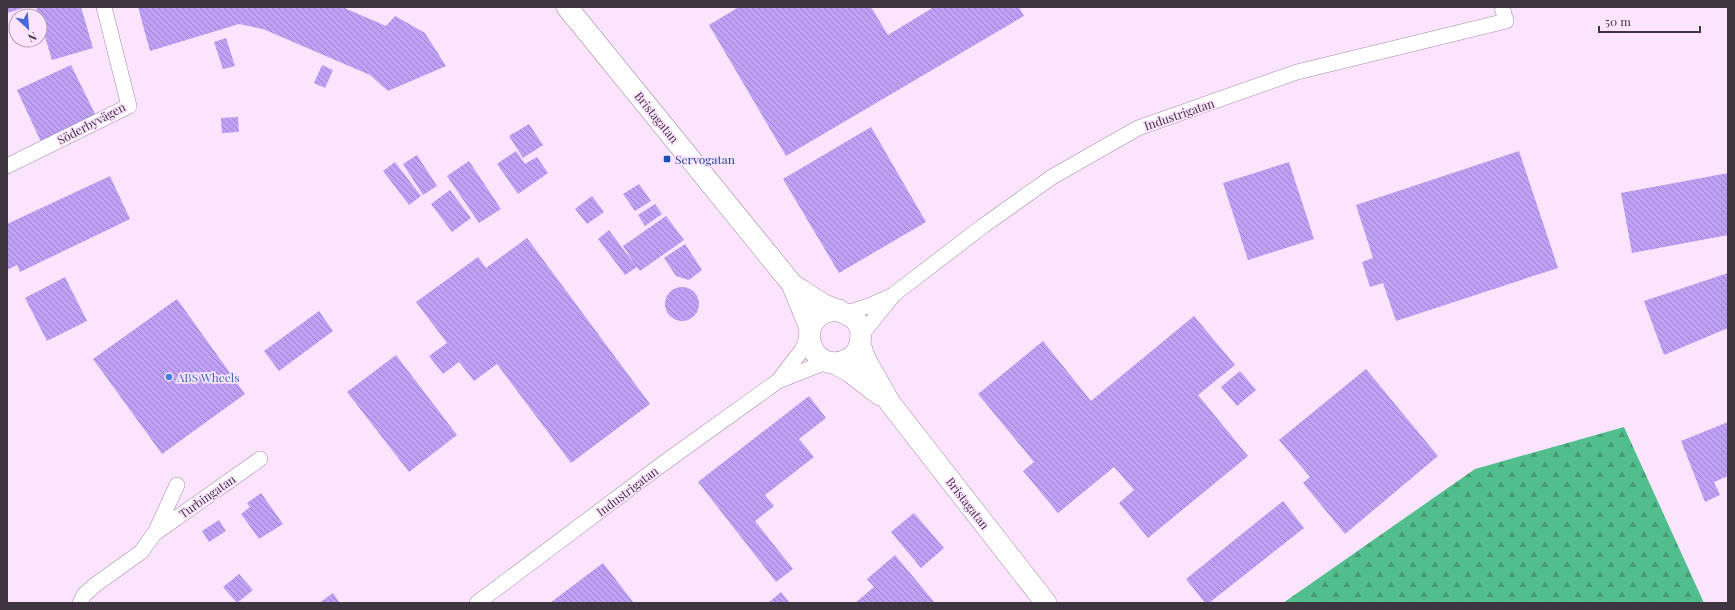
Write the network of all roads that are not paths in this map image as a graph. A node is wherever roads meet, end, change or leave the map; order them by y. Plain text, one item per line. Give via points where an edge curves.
1 (104, 7) edge
2 (567, 7) edge
3 (1504, 14) edge
4 (7, 166) edge
5 (792, 284) junction
6 (893, 295) junction
7 (843, 312) junction
8 (809, 333) junction
9 (861, 340) junction
10 (830, 362) junction
11 (778, 381) junction
12 (890, 403) junction
13 (260, 459) dead end
14 (176, 484) dead end
15 (154, 534) junction
16 (80, 603) edge
17 (477, 603) edge
18 (1046, 603) edge

1 - 4 street, Söderbyvägen via 129,106
2 - 5 street, Bristagatan
3 - 6 street, Industrigatan via 1297,72 1138,128 1052,177
5 - 7 street, Bristagatan via 825,305
5 - 8 street, Bristagatan
6 - 7 street, Industrigatan via 871,305
6 - 9 street, Industrigatan
7 - 8 street via 829,311 821,314 814,320
7 - 9 street, Bristagatan via 857,322
8 - 10 street, Bristagatan via 810,345 814,352
8 - 11 street, Industrigatan via 802,350
9 - 10 street via 850,359
9 - 12 street, Bristagatan via 864,359
10 - 11 street, Industrigatan
10 - 12 street, Bristagatan via 854,374
11 - 17 street, Industrigatan
12 - 18 street, Bristagatan
13 - 15 street, Turbingatan
14 - 15 street, Turbingatan
15 - 16 street, Turbingatan via 141,552 95,585 84,595

